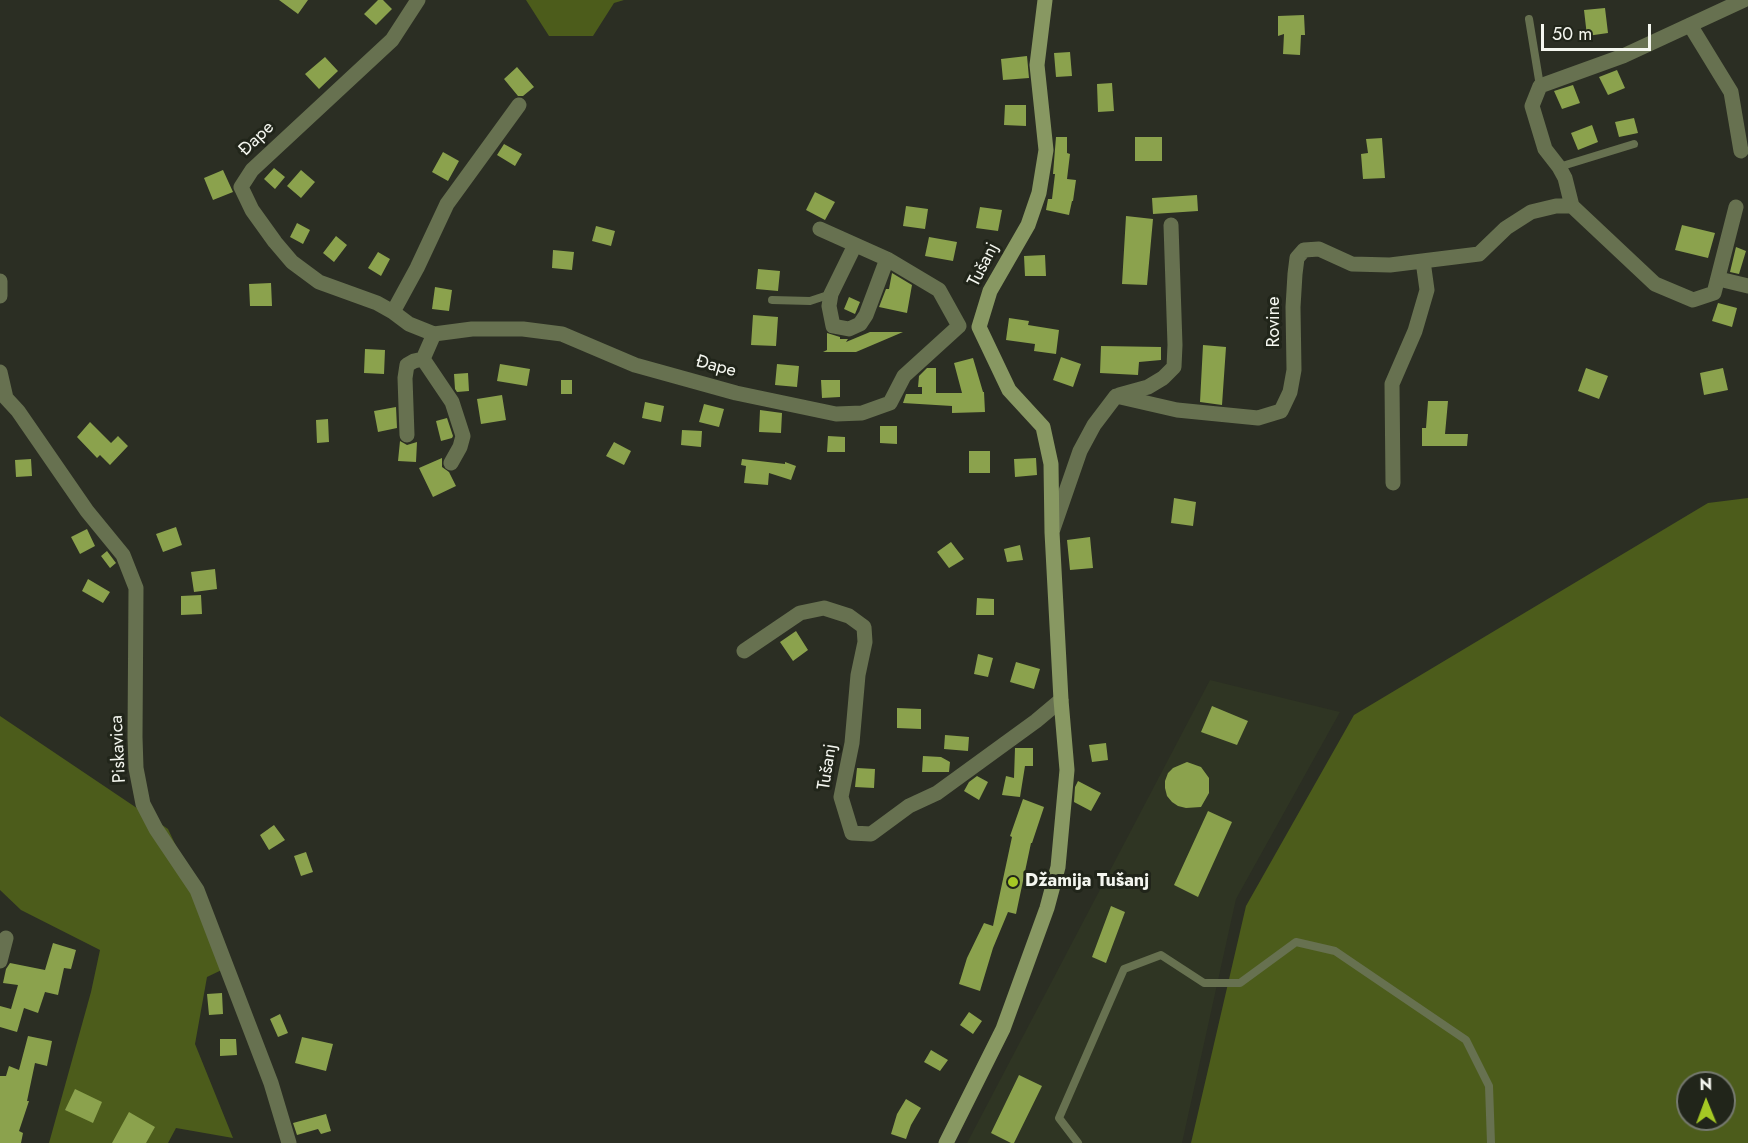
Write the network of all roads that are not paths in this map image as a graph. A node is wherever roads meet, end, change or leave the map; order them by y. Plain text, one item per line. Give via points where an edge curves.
1 (418, 0) edge
2 (1045, 0) edge
3 (1735, 2) edge
4 (1529, 19) dead end
5 (1690, 25) junction
6 (1540, 86) junction
7 (519, 105) dead end
8 (1634, 144) dead end
9 (1741, 151) dead end
10 (1559, 167) junction
11 (1572, 206) junction
12 (1736, 207) dead end
13 (1171, 225) dead end
14 (820, 229) dead end
15 (855, 245) junction
16 (887, 259) junction
17 (1423, 261) junction
18 (1719, 279) junction
19 (0, 281) edge
20 (1748, 286) edge
21 (831, 294) junction
22 (0, 296) edge
23 (772, 300) dead end
24 (393, 312) junction
25 (959, 326) junction
26 (980, 327) junction
27 (434, 334) junction
28 (423, 359) junction
29 (0, 372) edge
30 (1116, 396) junction
31 (3, 397) edge
32 (407, 435) dead end
33 (451, 463) dead end
34 (1393, 483) dead end
35 (1052, 532) junction
36 (744, 651) dead end
37 (1061, 700) junction
38 (6, 938) dead end
39 (0, 961) edge
40 (289, 1143) edge
41 (946, 1143) edge
42 (1078, 1143) edge
43 (1491, 1143) edge

1 - 24 street, Đape via 392,40 252,170 242,187 252,210 292,262 319,282
2 - 26 street, Tušanj via 1037,65 1046,150 1039,193 1028,225 990,291
3 - 5 street
4 - 6 lane
5 - 6 street via 1623,56
5 - 9 street via 1731,92
6 - 10 street via 1532,106 1545,149
7 - 24 street via 447,204
8 - 10 lane
10 - 11 street
11 - 17 street, Rovine via 1532,212 1506,228 1479,254
11 - 18 street via 1655,284 1693,300 1714,293
12 - 18 street
13 - 30 street via 1174,367 1148,387
14 - 15 street
15 - 16 street
15 - 21 street
16 - 21 street via 860,324 849,329 833,326
16 - 25 street via 939,290
17 - 30 street, Rovine via 1352,264 1319,249 1304,250 1297,258 1295,274 1294,370 1281,411 1258,418 1177,410
17 - 34 street via 1427,291 1392,384
18 - 20 street
19 - 22 street
21 - 23 lane via 810,301
24 - 27 street, Đape via 409,324
25 - 26 street
25 - 27 street, Đape via 904,376 890,403 862,412 836,414 736,393 635,365 562,334 472,329
26 - 35 street via 1009,390 1042,426 1051,464
27 - 28 street
28 - 32 street via 407,365
28 - 33 street via 452,402 464,436
29 - 31 street, Piskavica
30 - 35 street via 1080,451
31 - 40 street, Piskavica via 18,411 87,511 123,555 136,588 135,748 143,804 197,890 272,1083
35 - 37 street
36 - 37 street, Tušanj via 800,613 824,608 849,616 864,627 852,743 841,797 852,833 871,834 909,806 937,793
37 - 41 street via 1067,770 1058,867 1003,1029
38 - 39 street
42 - 43 lane via 1059,1118 1124,969 1161,955 1204,983 1240,983 1296,942 1335,951 1466,1040 1489,1086

